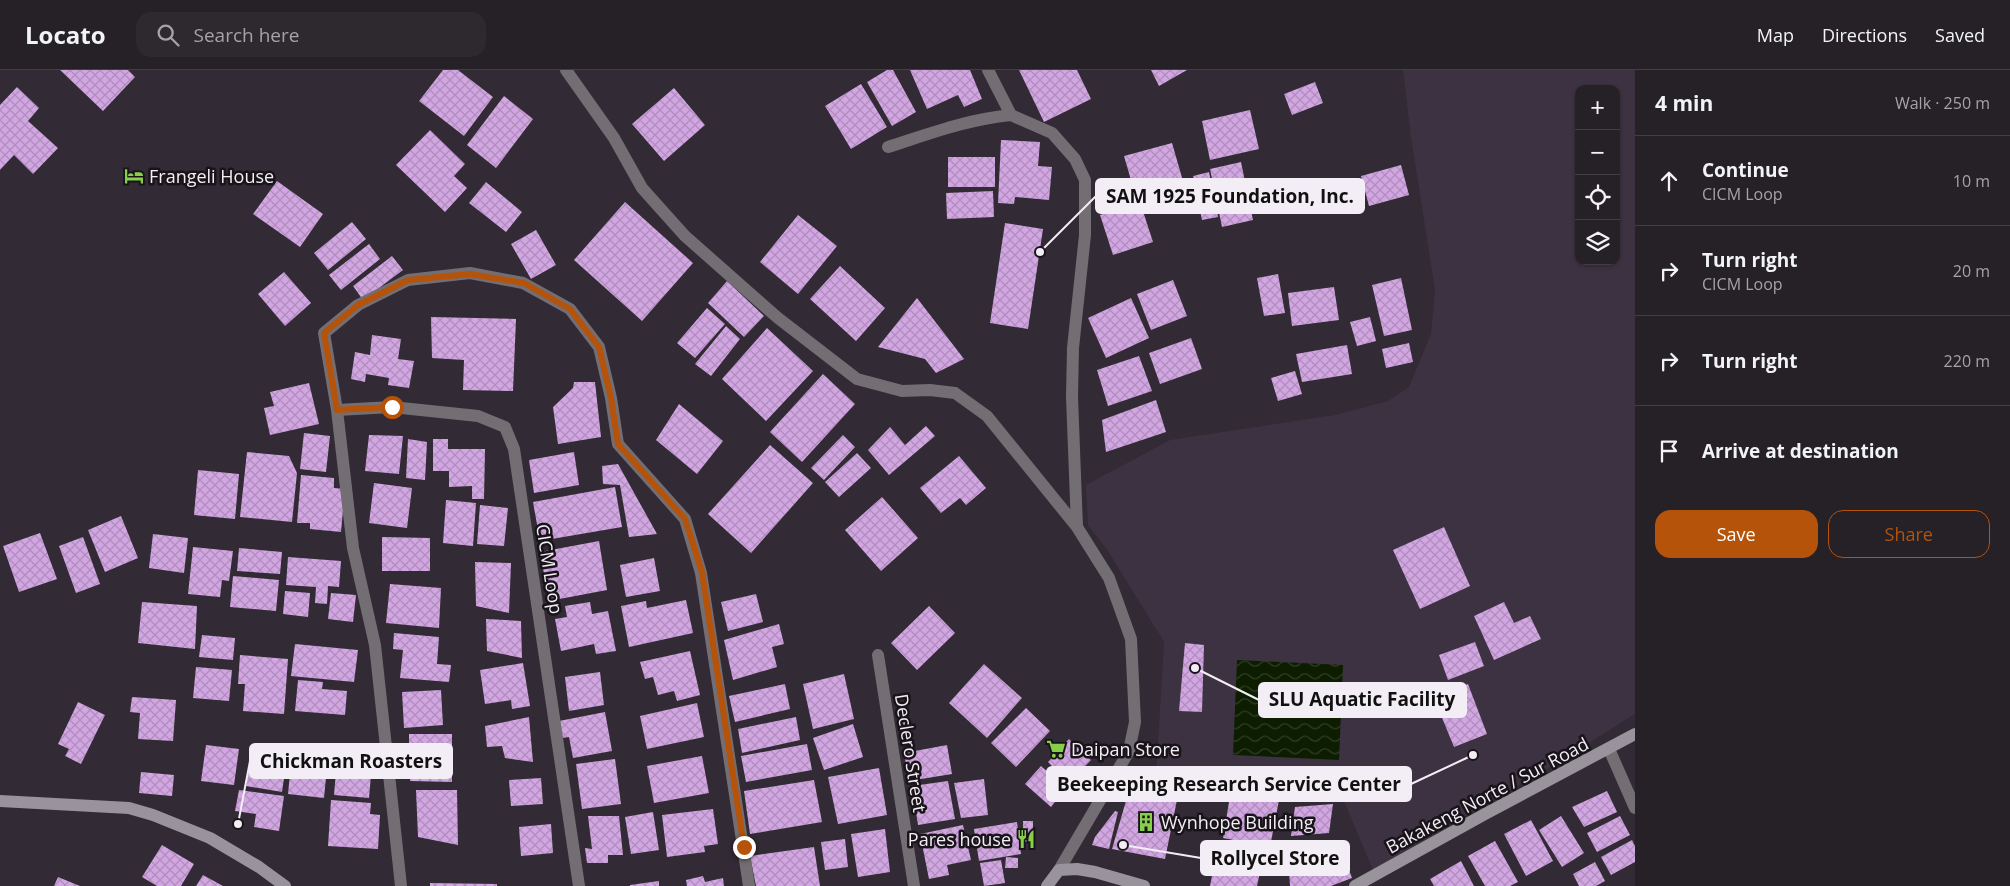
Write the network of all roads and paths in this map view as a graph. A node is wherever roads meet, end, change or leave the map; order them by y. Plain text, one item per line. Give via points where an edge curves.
1 (566, 70) edge
2 (988, 70) edge
3 (1011, 115) junction
4 (888, 147) dead end
5 (337, 410) junction
6 (1077, 527) junction
7 (878, 655) dead end
8 (1635, 734) edge
9 (1609, 749) junction
10 (0, 801) edge
11 (1635, 808) edge
12 (1059, 870) junction
13 (285, 886) edge
14 (401, 886) edge
15 (579, 886) edge
16 (750, 886) edge
17 (914, 886) edge
18 (1047, 886) edge
19 (1144, 886) edge
20 (1355, 886) edge

1 - 6 street via 614,138 642,188 685,236 778,318 857,378 902,391 956,393 987,416
2 - 3 street
3 - 4 street via 950,126
3 - 6 street via 1052,133 1075,159 1086,180 1085,235 1073,348
5 - 14 street via 354,548 375,645
5 - 15 street, CICM Loop via 392,407 478,416 505,427 514,449
5 - 16 street via 324,333 358,305 408,280 470,274 524,283 570,309 599,347 618,444 685,519 702,572
6 - 12 street via 1109,578 1131,639 1135,722 1129,751
7 - 17 street, Declero Street
8 - 9 main road, Bakakeng Norte / Sur Road
9 - 11 street
9 - 20 main road, Bakakeng Norte / Sur Road
10 - 13 main road via 129,808 153,815 210,838
12 - 18 main road
12 - 19 main road via 1095,872

